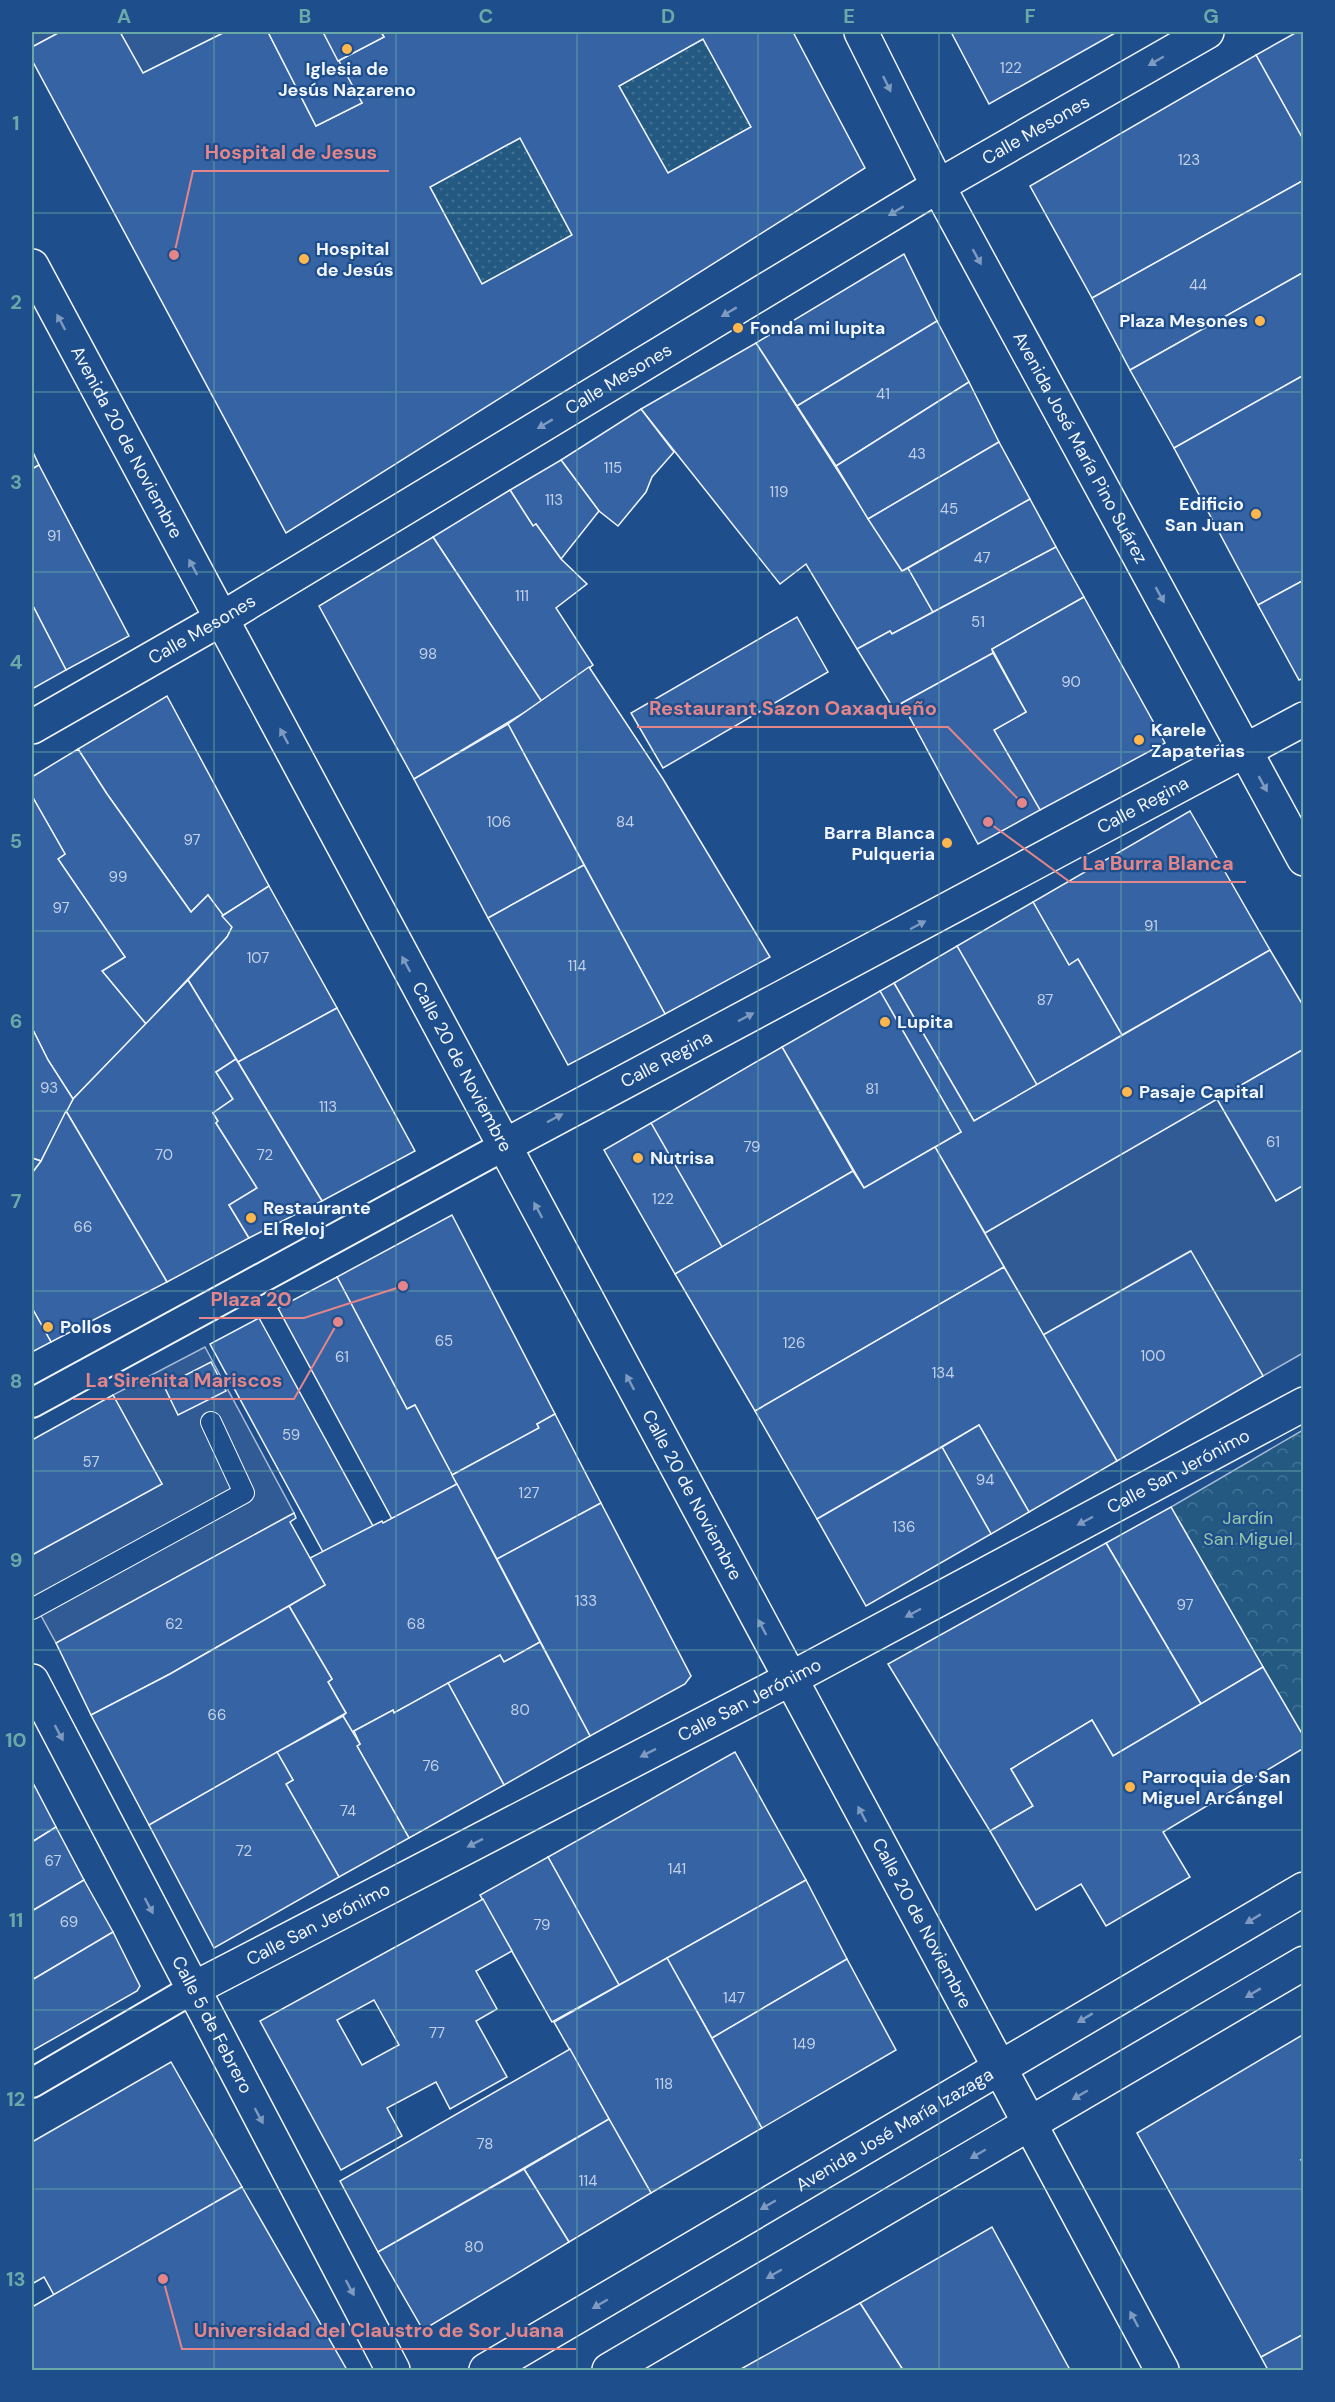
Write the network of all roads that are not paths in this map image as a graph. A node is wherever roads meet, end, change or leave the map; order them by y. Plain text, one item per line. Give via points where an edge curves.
1 (861, 32) edge
2 (1207, 32) edge
3 (938, 186) junction
4 (32, 266) edge
5 (221, 619) junction
6 (1304, 719) edge
7 (32, 727) edge
8 (1244, 750) junction
9 (1304, 859) edge
10 (504, 1146) junction
11 (32, 1403) edge
12 (1304, 1404) edge
13 (211, 1422) dead end
14 (32, 1609) edge
15 (790, 1679) junction
16 (34, 1692) edge
17 (1304, 1889) edge
18 (1304, 1963) edge
19 (193, 1989) junction
20 (999, 2069) junction
21 (32, 2083) edge
22 (1029, 2124) junction
23 (393, 2370) edge
24 (486, 2370) edge
25 (609, 2370) edge
26 (1162, 2370) edge

1 -> 3 main road, Avenida José María Pino Suárez
2 -> 3 main road, Calle Mesones
3 -> 5 main road, Calle Mesones
3 -> 8 main road, Avenida José María Pino Suárez
5 -> 4 main road, Avenida 20 de Noviembre
5 - 7 main road, Calle Mesones
10 -> 5 main road, Calle 20 de Noviembre
6 - 8 main road, Calle Regina
8 -> 9 main road, Avenida José María Pino Suárez
10 -> 8 main road, Calle Regina
10 - 11 street, Calle Regina
15 -> 10 main road, Calle 20 de Noviembre
12 -> 15 main road, Calle San Jerónimo
13 - 14 lane via 244,1493
15 -> 19 main road, Calle San Jerónimo
20 -> 15 main road, Calle 20 de Noviembre
16 -> 19 main road, Calle 5 de Febrero
17 -> 20 main road, Avenida José María Izazaga
18 -> 22 main road
19 - 21 street
19 -> 23 main road, Calle 5 de Febrero
20 - 22 main road, Calle 20 de Noviembre
20 -> 24 main road, Avenida José María Izazaga
22 -> 25 main road
26 -> 22 main road, Calle 20 de Noviembre

